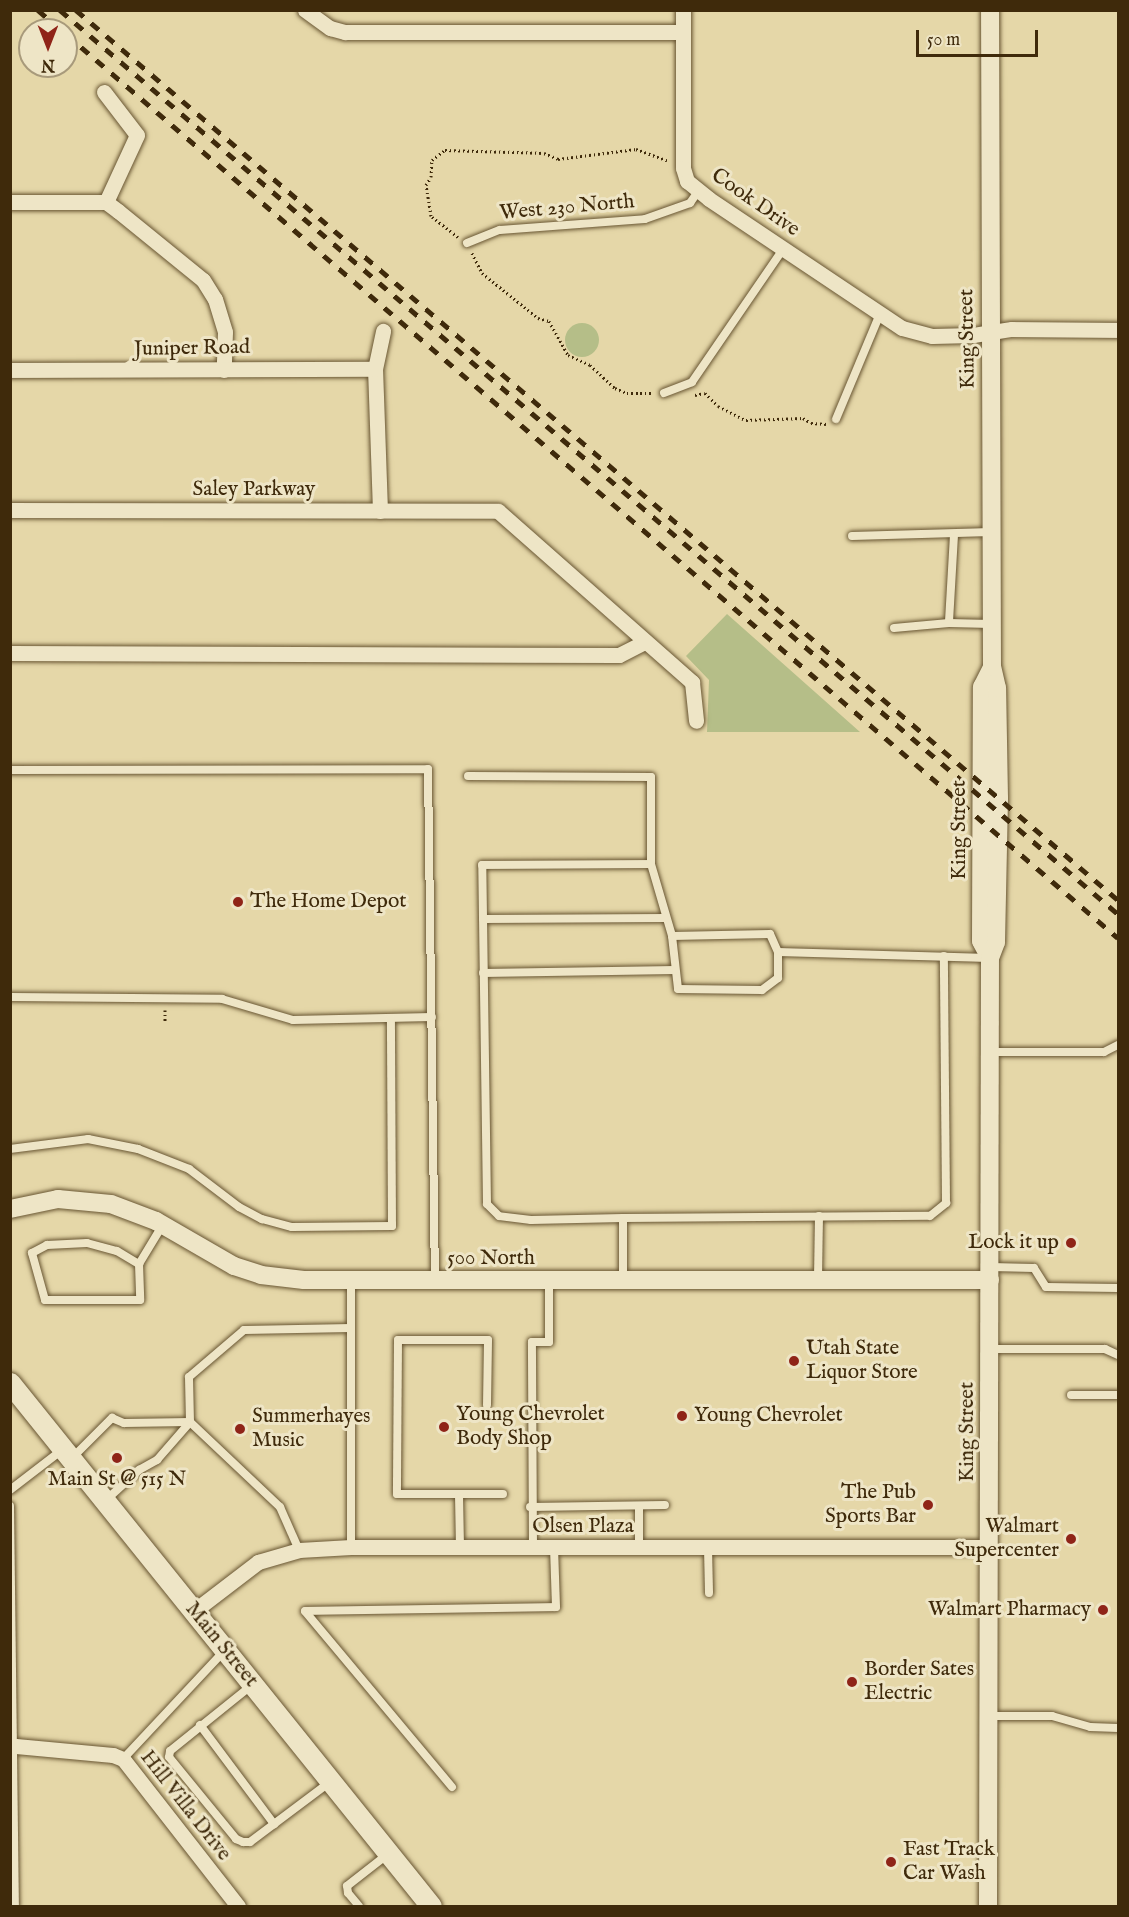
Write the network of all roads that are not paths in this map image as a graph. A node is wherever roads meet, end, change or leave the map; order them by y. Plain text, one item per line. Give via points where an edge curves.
1 (305, 10) edge
2 (683, 10) edge
3 (990, 10) edge
4 (683, 32) junction
5 (104, 92) dead end
6 (699, 190) junction
7 (10, 202) edge
8 (106, 202) junction
9 (466, 243) road end
10 (783, 249) junction
11 (880, 314) junction
12 (1119, 330) edge
13 (382, 331) dead end
14 (990, 333) junction
15 (375, 369) junction
16 (10, 370) edge
17 (224, 370) junction
18 (664, 393) road end
19 (837, 419) road end
20 (10, 510) edge
21 (380, 511) junction
22 (992, 532) junction
23 (954, 535) junction
24 (852, 536) dead end
25 (949, 623) junction
26 (992, 624) junction
27 (894, 628) dead end
28 (645, 642) junction
29 (10, 653) edge
30 (696, 721) dead end
31 (10, 770) edge
32 (468, 776) dead end
33 (651, 864) junction
34 (483, 918) junction
35 (666, 918) junction
36 (672, 936) junction
37 (778, 952) junction
38 (944, 956) junction
39 (990, 958) junction
40 (675, 970) junction
41 (483, 973) junction
42 (10, 997) edge
43 (432, 1017) junction
44 (391, 1018) junction
45 (1119, 1045) edge
46 (991, 1052) junction
47 (10, 1149) edge
48 (10, 1209) edge
49 (819, 1216) junction
50 (623, 1218) junction
51 (163, 1225) junction
52 (139, 1264) junction
53 (991, 1274) junction
54 (818, 1280) junction
55 (351, 1281) junction
56 (435, 1281) junction
57 (549, 1281) junction
58 (623, 1281) junction
59 (1119, 1288) edge
60 (351, 1328) junction
61 (991, 1349) junction
62 (1119, 1355) edge
63 (10, 1383) edge
64 (1071, 1395) dead end
65 (1119, 1395) edge
66 (487, 1405) dead end
67 (190, 1422) junction
68 (67, 1454) junction
69 (10, 1490) edge
70 (503, 1494) dead end
71 (459, 1495) junction
72 (105, 1500) junction
73 (665, 1505) dead end
74 (10, 1506) edge
75 (639, 1506) junction
76 (530, 1507) junction
77 (351, 1547) junction
78 (460, 1547) junction
79 (990, 1547) junction
80 (533, 1548) junction
81 (554, 1548) junction
82 (708, 1548) junction
83 (639, 1549) junction
84 (298, 1550) junction
85 (709, 1593) dead end
86 (194, 1611) junction
87 (225, 1650) junction
88 (12, 1675) edge
89 (253, 1684) junction
90 (989, 1716) junction
91 (200, 1725) junction
92 (1119, 1728) edge
93 (16, 1746) junction
94 (123, 1760) junction
95 (330, 1782) junction
96 (452, 1787) dead end
97 (274, 1824) junction
98 (388, 1854) junction
99 (15, 1906) edge
100 (238, 1906) edge
101 (359, 1906) edge
102 (431, 1906) edge
103 (988, 1906) edge

1 - 4 street via 330,28 345,32
2 - 4 street, Cook Drive
3 - 14 street, King Street
4 - 6 street, Cook Drive via 683,168 687,181
5 - 8 street via 138,135
6 - 9 lane, West 230 North via 690,203 645,219 500,230
6 - 10 street, Cook Drive
7 - 8 street
8 - 17 street via 203,280 215,299 225,332
10 - 11 street, Cook Drive
10 - 18 lane via 692,382
11 - 14 street, Cook Drive via 902,328 932,336
11 - 19 lane
12 - 14 street, Cook Drive via 1012,329
13 - 15 street
14 - 22 street, King Street
15 - 17 street, Juniper Road
15 - 21 street
16 - 17 street, Juniper Road
20 - 21 street, Saley Parkway
21 - 28 street, Saley Parkway via 498,511
22 - 23 lane
22 - 26 street, King Street
23 - 24 lane
23 - 25 lane
25 - 26 lane
25 - 27 lane
26 - 39 street, King Street via 999,798 996,942
28 - 29 street via 620,655
28 - 30 street via 692,682
31 - 43 lane via 428,769
32 - 33 lane via 651,777
33 - 34 lane via 482,865
33 - 35 lane
34 - 35 lane
34 - 41 lane
35 - 36 lane
36 - 37 lane via 770,934
36 - 40 lane
37 - 38 lane
37 - 40 lane via 778,978 762,990 678,989
38 - 39 lane
38 - 49 lane via 946,1203 930,1216
39 - 46 street, King Street
40 - 41 lane
41 - 50 lane via 487,1204 499,1216 520,1219
42 - 44 lane via 212,998 293,1020
43 - 44 lane
43 - 56 lane
44 - 47 lane via 392,1226 292,1227 262,1219 239,1208 189,1169 138,1149 88,1139
45 - 46 lane via 1104,1052
46 - 53 street, King Street
48 - 51 street, 500 North via 47,1200 85,1198 125,1208
49 - 50 lane
49 - 54 lane
50 - 58 lane
51 - 52 lane
51 - 55 street, 500 North via 247,1271 289,1279
52 - 52 lane via 117,1251 87,1243 46,1245 32,1253 45,1300 140,1300
53 - 54 street, 500 North
53 - 59 lane via 1034,1268 1046,1287
53 - 61 street, King Street
54 - 58 street, 500 North
55 - 56 street, 500 North
55 - 60 lane
56 - 57 street, 500 North
57 - 58 street, 500 North
57 - 76 lane via 549,1342 532,1342
60 - 67 lane via 244,1330 189,1377
60 - 77 lane
61 - 62 lane via 1105,1349
61 - 79 street, King Street
63 - 68 main road, Main Street
64 - 65 lane
66 - 71 lane via 488,1340 398,1340 397,1494
67 - 68 lane via 124,1423 112,1418
67 - 72 lane via 157,1460
67 - 84 lane via 280,1508
68 - 69 lane
68 - 72 main road, Main Street
70 - 71 lane
71 - 78 lane
72 - 86 main road, Main Street
73 - 75 lane
74 - 88 lane
75 - 76 lane
75 - 83 lane
76 - 80 lane
77 - 78 street, Olsen Plaza
77 - 84 street, Olsen Plaza
78 - 80 street, Olsen Plaza
79 - 82 street, Olsen Plaza
79 - 90 street, King Street
80 - 81 street, Olsen Plaza
81 - 83 street, Olsen Plaza
81 - 96 lane via 556,1607 305,1611
82 - 83 street, Olsen Plaza
82 - 85 lane
84 - 86 street, Olsen Plaza via 258,1562
86 - 87 main road, Main Street
87 - 89 main road, Main Street
87 - 94 lane
88 - 93 lane
89 - 91 lane
89 - 95 main road, Main Street
90 - 92 lane via 1052,1716 1090,1727
90 - 103 street, King Street
91 - 97 lane
91 - 97 lane via 170,1751 169,1757 236,1839 250,1842
93 - 94 street, Hill Villa Drive via 113,1755
93 - 99 lane
94 - 100 street, Hill Villa Drive
95 - 97 lane
95 - 98 main road, Main Street
98 - 101 lane via 347,1886
98 - 102 main road, Main Street

